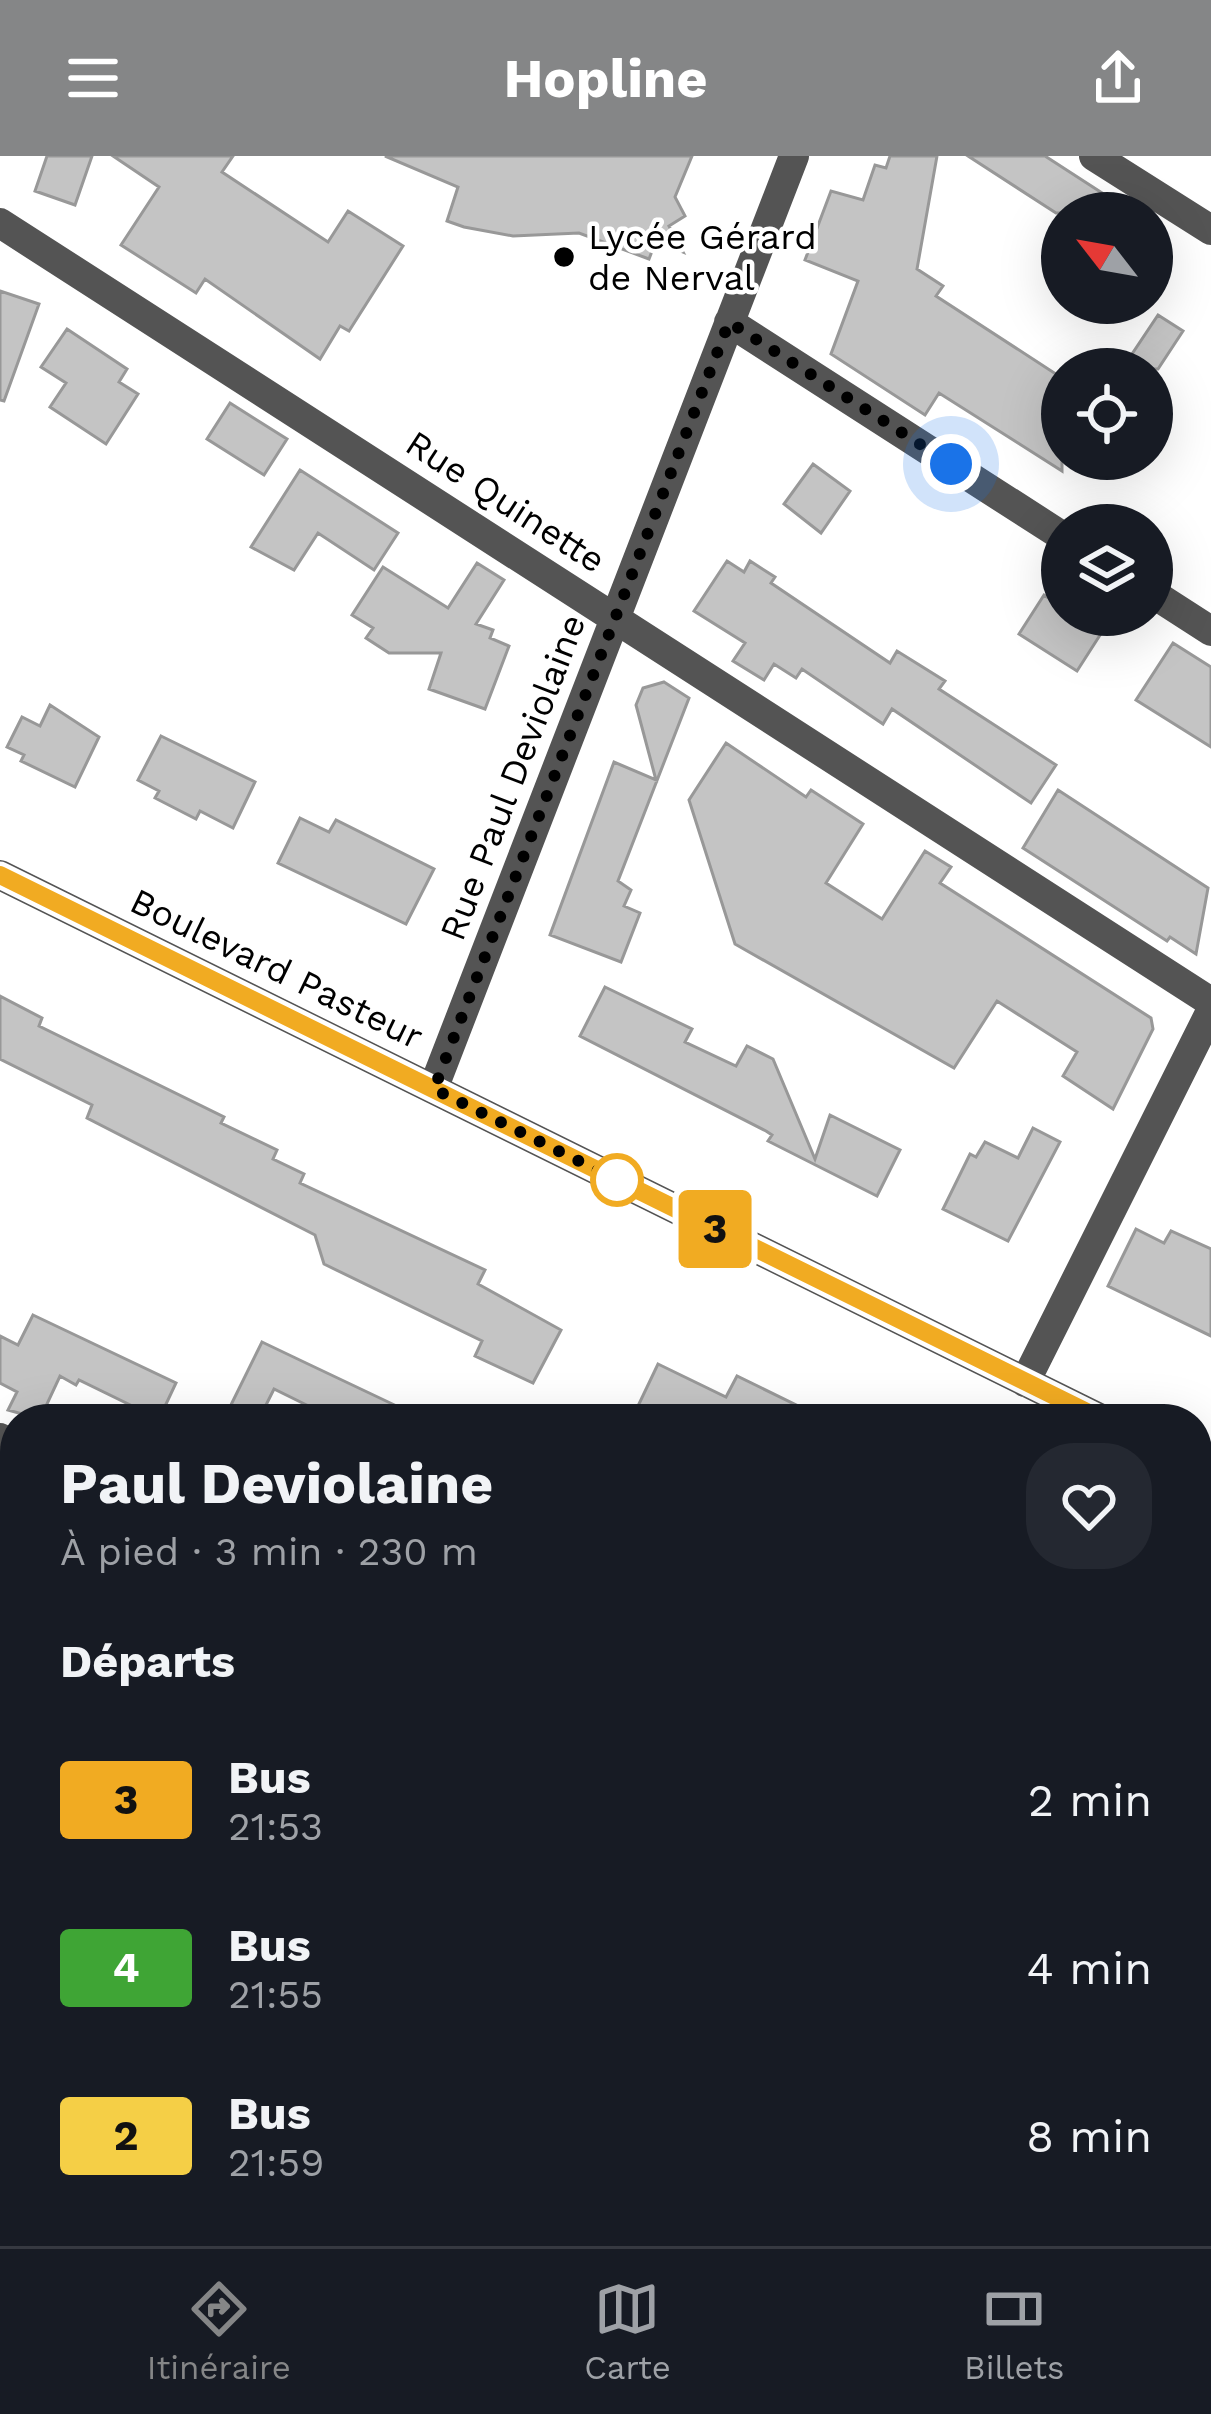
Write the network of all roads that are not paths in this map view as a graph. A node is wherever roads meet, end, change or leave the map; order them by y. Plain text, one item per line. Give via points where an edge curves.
1 (794, 156) edge
2 (1094, 156) edge
3 (0, 223) edge
4 (1211, 230) edge
5 (729, 322) junction
6 (1041, 523) edge
7 (1173, 607) edge
8 (616, 618) junction
9 (1211, 631) edge
10 (0, 875) edge
11 (1211, 1001) edge
12 (1211, 1011) edge
13 (434, 1089) junction
14 (1025, 1382) junction
15 (1070, 1404) edge

1 - 5 street, Rue Paul Deviolaine
2 - 4 street
3 - 8 street, Rue Quinette
5 - 6 street
5 - 8 street, Rue Paul Deviolaine
7 - 9 street
8 - 11 street, Rue Quinette
8 - 13 street, Rue Paul Deviolaine
10 - 13 street, Boulevard Pasteur
12 - 14 street
13 - 14 street, Boulevard Pasteur
14 - 15 street, Boulevard Pasteur

